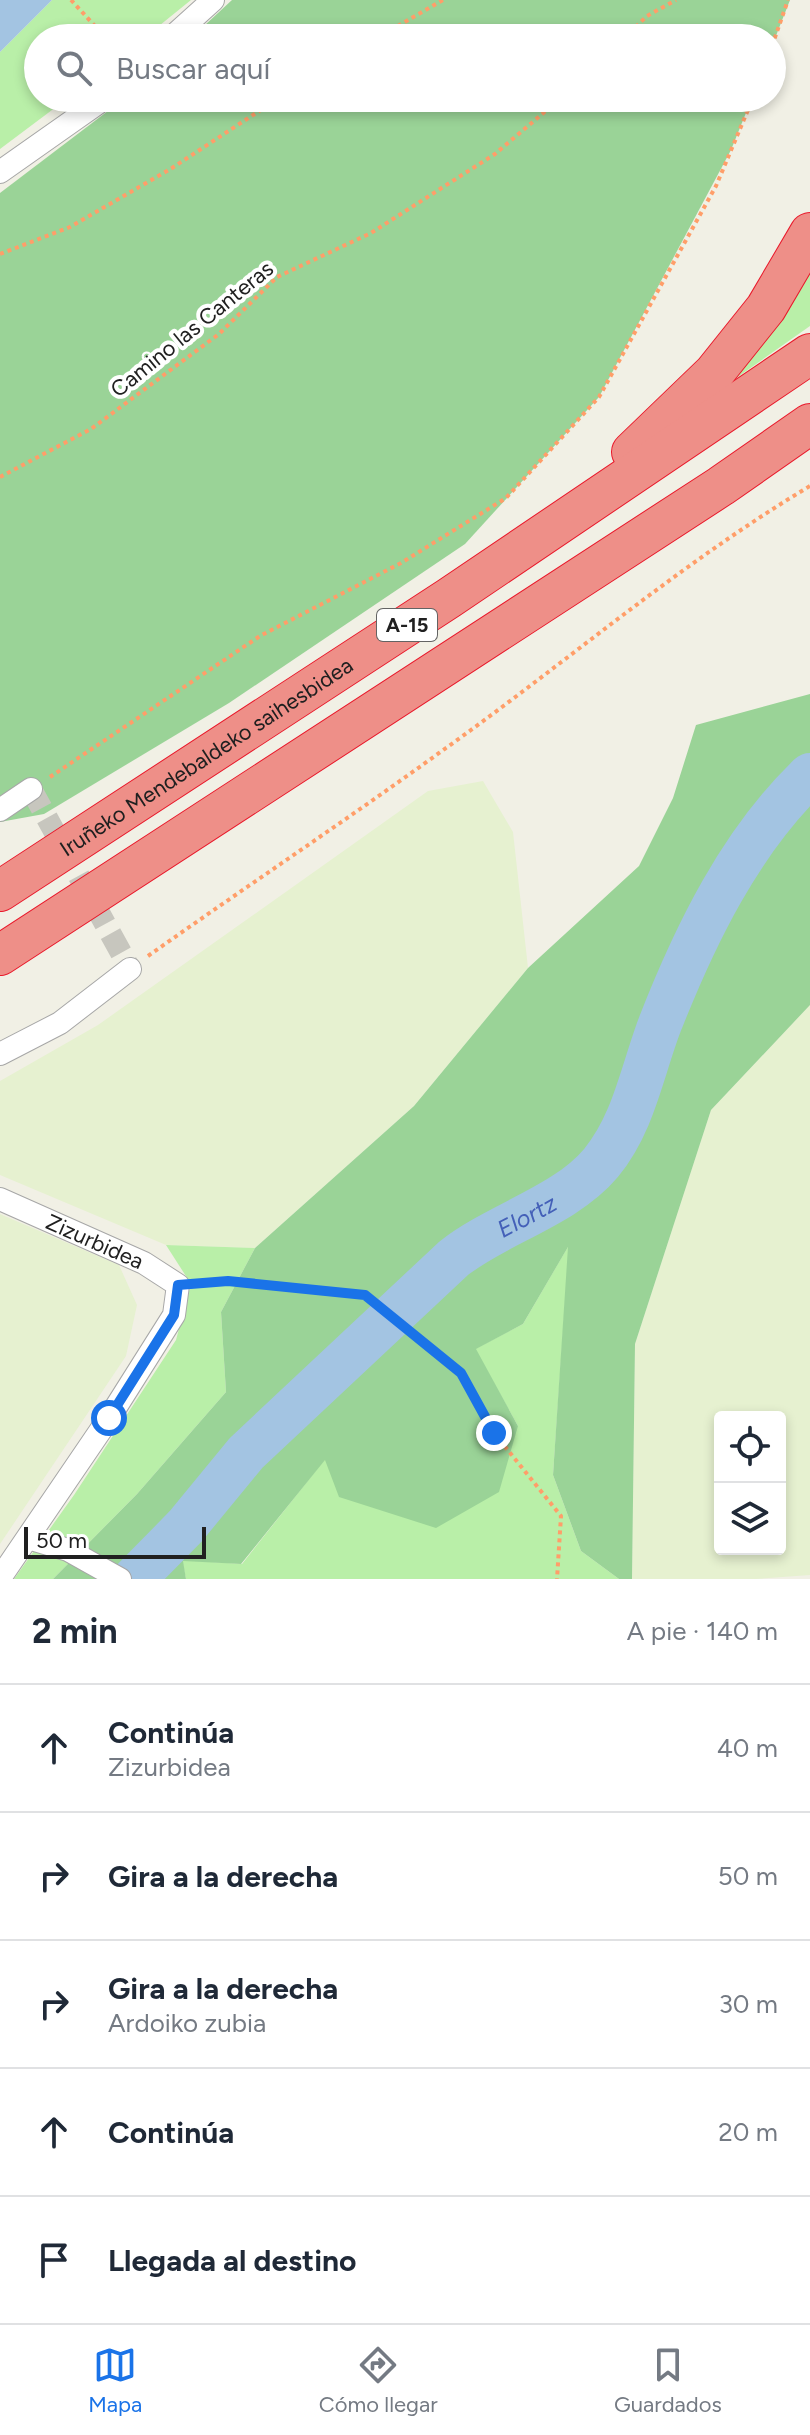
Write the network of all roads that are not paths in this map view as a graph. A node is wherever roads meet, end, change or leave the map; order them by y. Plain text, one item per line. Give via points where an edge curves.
1 (213, 0) edge
2 (186, 24) edge
3 (85, 112) edge
4 (0, 172) edge
5 (810, 233) edge
6 (810, 354) edge
7 (810, 424) edge
8 (810, 435) edge
9 (721, 486) junction
10 (449, 598) junction
11 (31, 789) road end
12 (0, 810) edge
13 (0, 891) edge
14 (0, 955) edge
15 (130, 969) road end
16 (0, 1054) edge
17 (0, 1199) edge
18 (28, 1538) junction
19 (0, 1578) edge
20 (120, 1579) edge

1 - 2 street
3 - 4 street
5 - 10 highway via 766,308 714,373 635,450
6 - 10 highway, Iruñeko Mendebaldeko saihesbidea / A-15
7 - 9 highway, A-15
8 - 9 highway
9 - 14 highway, A-15
10 - 13 highway, Iruñeko Mendebaldeko saihesbidea / A-15
11 - 12 street
15 - 16 street via 60,1023
17 - 18 street, Zizurbidea via 144,1263 178,1285 174,1315
18 - 19 street
18 - 20 street via 68,1550

